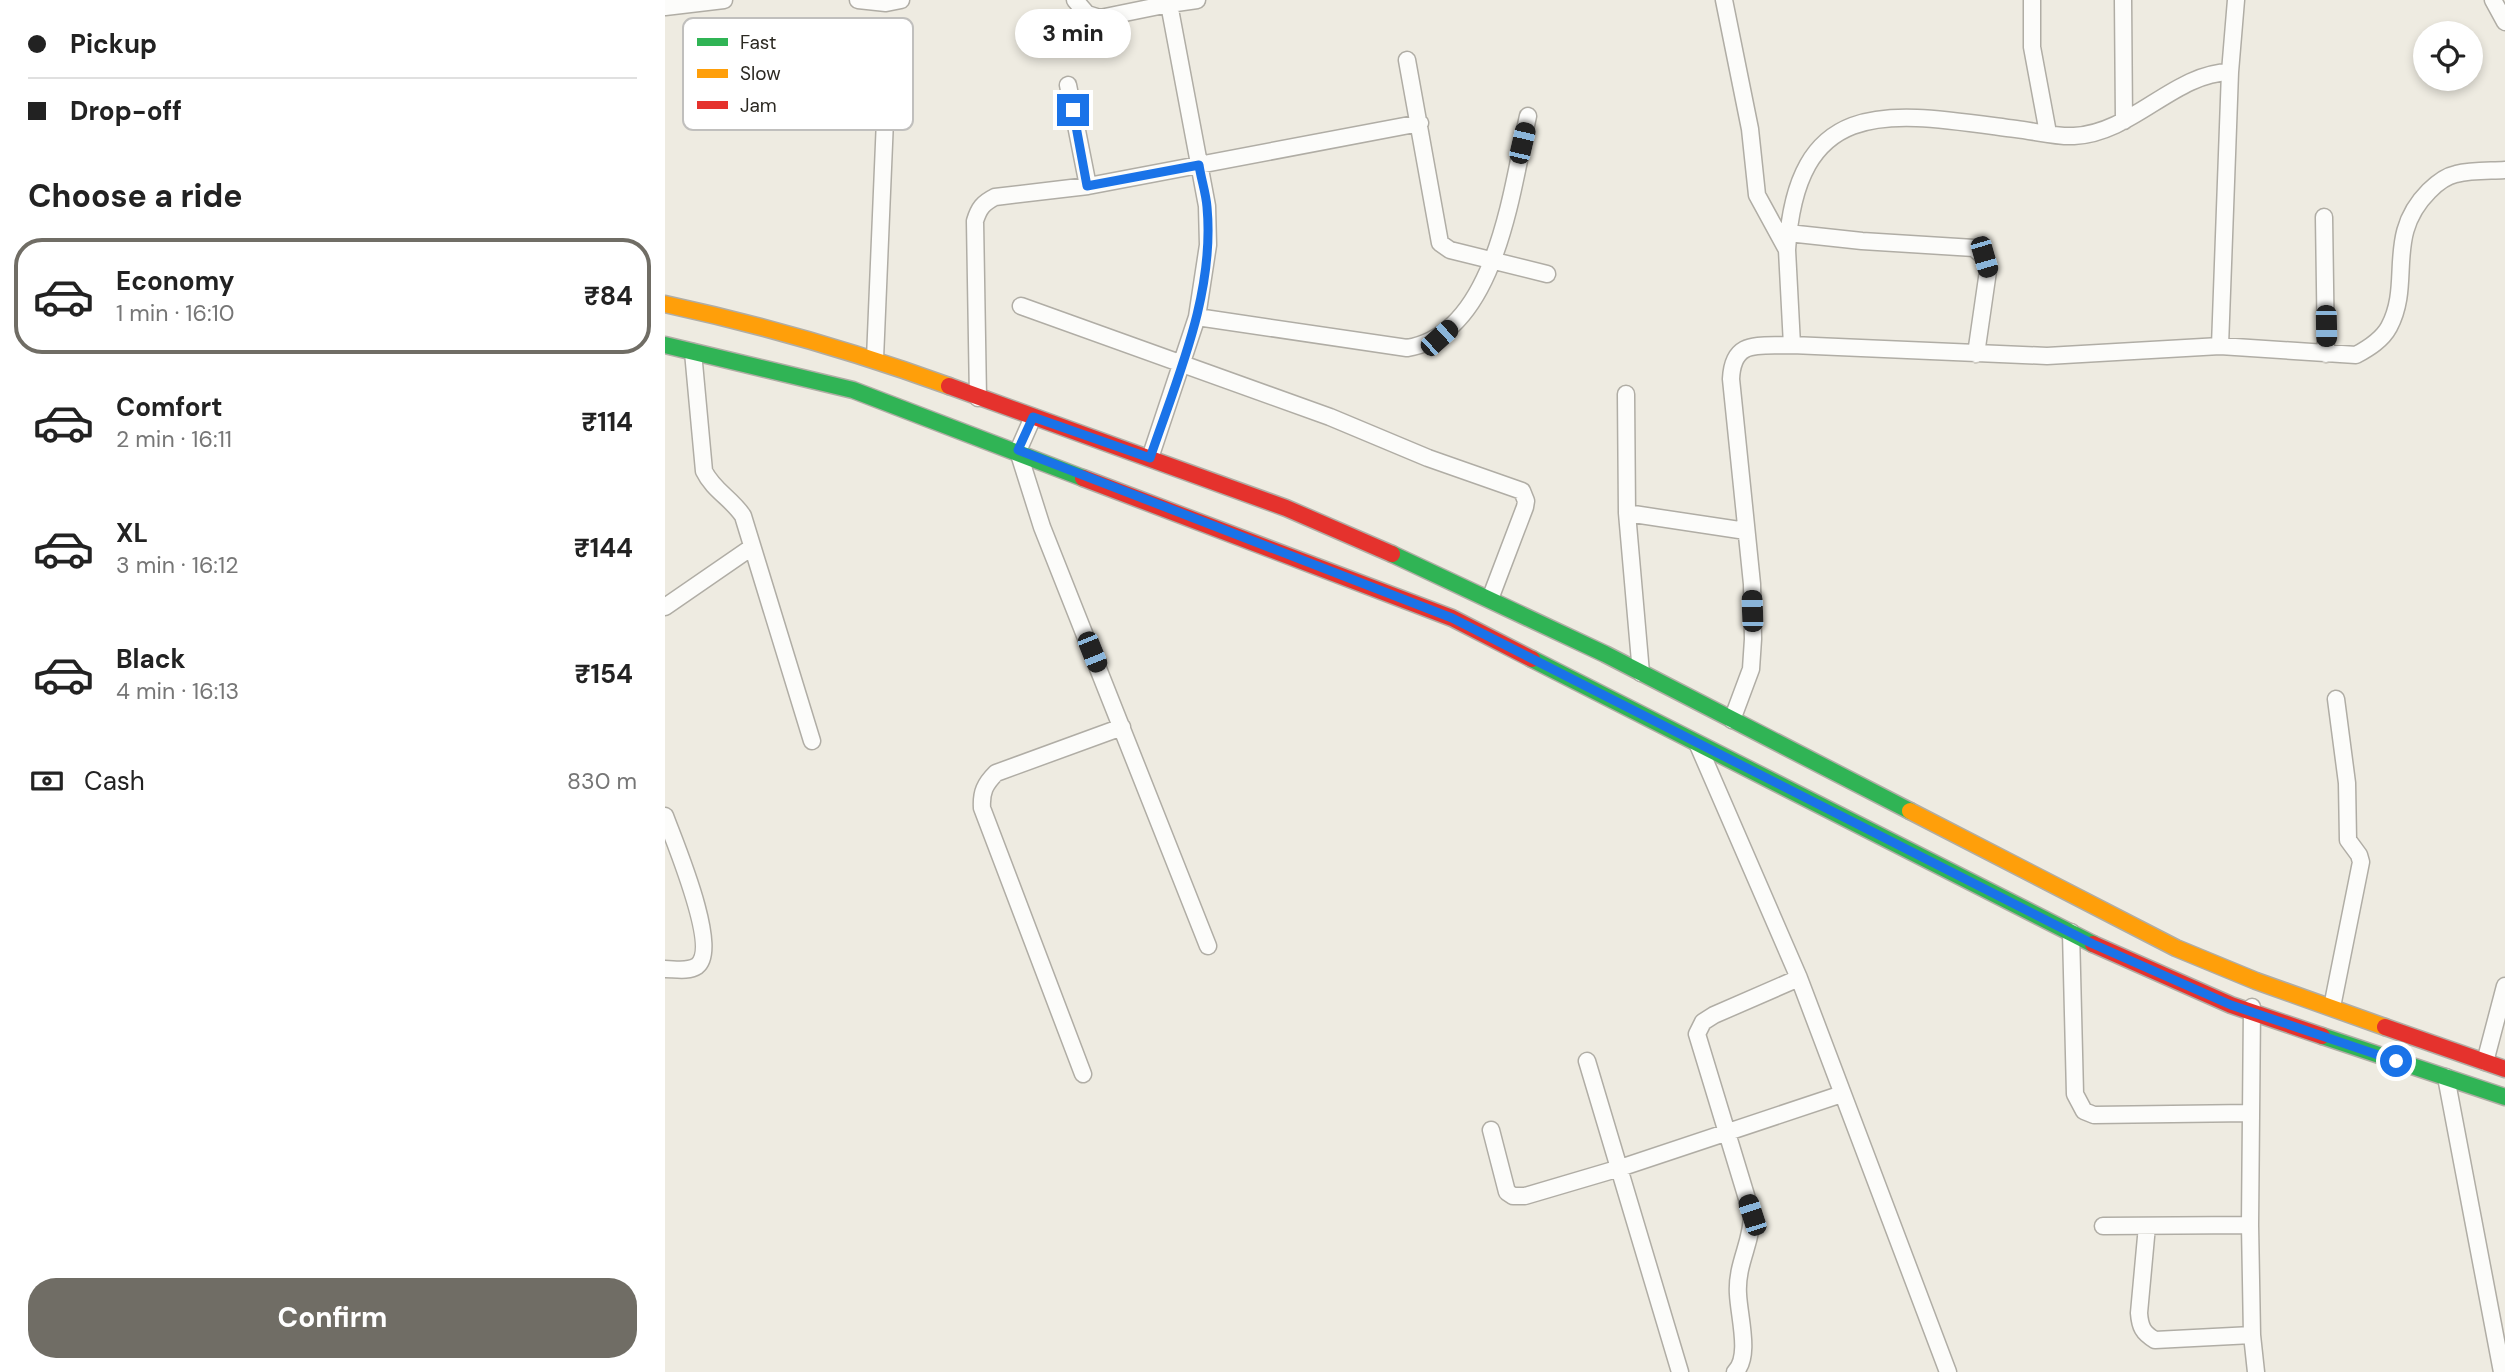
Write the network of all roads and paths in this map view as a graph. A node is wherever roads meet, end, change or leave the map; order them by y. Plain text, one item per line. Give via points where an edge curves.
1 (724, 0) edge
2 (858, 0) edge
3 (901, 0) edge
4 (1075, 0) edge
5 (1196, 0) edge
6 (1724, 0) edge
7 (2032, 0) edge
8 (2123, 0) edge
9 (2236, 0) edge
10 (2493, 0) edge
11 (1169, 4) junction
12 (665, 6) edge
13 (2505, 22) edge
14 (1407, 60) dead end
15 (2230, 72) junction
16 (1069, 85) dead end
17 (1528, 116) dead end
18 (2124, 121) junction
19 (1420, 123) junction
20 (885, 130) edge
21 (2049, 133) junction
22 (1199, 165) junction
23 (2505, 170) edge
24 (1087, 186) junction
25 (2324, 217) dead end
26 (1788, 233) junction
27 (1787, 250) junction
28 (1493, 260) junction
29 (1546, 274) dead end
30 (665, 304) edge
31 (1021, 306) dead end
32 (1197, 317) junction
33 (665, 345) edge
34 (1792, 345) junction
35 (2220, 346) junction
36 (693, 352) junction
37 (1976, 354) junction
38 (2326, 354) junction
39 (875, 359) junction
40 (1182, 363) junction
41 (1626, 394) dead end
42 (978, 398) junction
43 (1033, 417) junction
44 (1018, 450) junction
45 (1150, 458) junction
46 (1627, 513) junction
47 (1746, 531) junction
48 (752, 547) junction
49 (1490, 599) junction
50 (665, 607) edge
51 (1641, 673) junction
52 (2336, 699) dead end
53 (1732, 720) junction
54 (1122, 727) junction
55 (812, 741) dead end
56 (1697, 743) junction
57 (665, 816) edge
58 (2071, 932) junction
59 (1208, 946) dead end
60 (665, 969) edge
61 (1799, 978) junction
62 (2256, 981) junction
63 (2505, 986) edge
64 (2332, 1007) junction
65 (2252, 1012) junction
66 (1587, 1061) dead end
67 (2485, 1062) junction
68 (2505, 1069) edge
69 (1083, 1074) dead end
70 (2446, 1077) junction
71 (1842, 1094) junction
72 (2505, 1097) edge
73 (2250, 1112) junction
74 (1491, 1130) dead end
75 (1725, 1133) junction
76 (1620, 1168) junction
77 (2249, 1225) junction
78 (2103, 1226) dead end
79 (2147, 1226) junction
80 (2252, 1335) junction
81 (1680, 1372) edge
82 (1735, 1372) edge
83 (1948, 1372) edge
84 (2256, 1372) edge
85 (2503, 1372) edge

1 - 12 street
2 - 3 street
4 - 11 street via 1087,14 1100,18
5 - 11 street
6 - 27 street via 1750,129 1757,195
7 - 21 street via 2032,47
8 - 18 street
9 - 15 street
10 - 13 street
11 - 22 street
14 - 19 street
15 - 18 street via 2204,75
15 - 35 street
16 - 24 street
17 - 28 street
18 - 21 street via 2073,136
19 - 22 street
19 - 28 street via 1440,243 1450,250
20 - 39 street
21 - 26 street via 1931,118 1867,120 1845,127 1819,146 1808,164
22 - 24 street
22 - 32 street via 1208,245
23 - 38 street via 2456,174 2438,182 2421,199 2407,222 2400,249 2397,309 2388,330 2356,355
24 - 42 street via 995,197 978,210
25 - 38 street
26 - 27 street
26 - 37 street via 1974,248 1984,257 1988,271
27 - 34 street
28 - 29 street
28 - 32 street via 1478,294 1452,326 1423,345 1407,348
30 - 39 highway
31 - 40 street
32 - 40 street
33 - 36 highway
34 - 37 street
34 - 47 street via 1748,348 1732,361
35 - 37 street via 2047,356
35 - 38 street
36 - 44 highway via 853,390
36 - 48 street via 704,471 743,516
39 - 42 highway
40 - 45 street
40 - 49 street via 1521,491 1525,507
41 - 46 street
42 - 43 highway
43 - 44 street
43 - 45 highway
44 - 54 street via 1042,527
44 - 56 highway via 1452,618
45 - 49 highway via 1286,508
46 - 47 street
46 - 51 street
47 - 53 street via 1752,584 1751,669
48 - 50 street
48 - 55 street
49 - 51 highway
51 - 53 highway
52 - 64 street via 2347,783 2348,840 2361,862
53 - 62 highway via 2176,948
54 - 59 street
54 - 69 street via 996,773 981,795 982,808
56 - 58 highway
56 - 61 street
57 - 60 street via 705,945 697,966
58 - 65 highway
58 - 73 street via 2075,1094 2084,1111 2094,1115
61 - 71 street
61 - 75 street via 1703,1022 1697,1034
62 - 64 highway
62 - 65 street
63 - 67 street
64 - 67 highway
65 - 70 highway
65 - 73 street
66 - 76 street
67 - 68 highway
70 - 72 highway
70 - 85 street
71 - 75 street
71 - 83 street
73 - 77 street
74 - 76 street via 1504,1184 1513,1196
75 - 76 street
75 - 82 street via 1752,1215 1752,1231 1737,1281 1745,1354
76 - 81 street
77 - 79 street
77 - 80 street
78 - 79 street
79 - 80 street via 2139,1313 2145,1335 2154,1340
80 - 84 street

